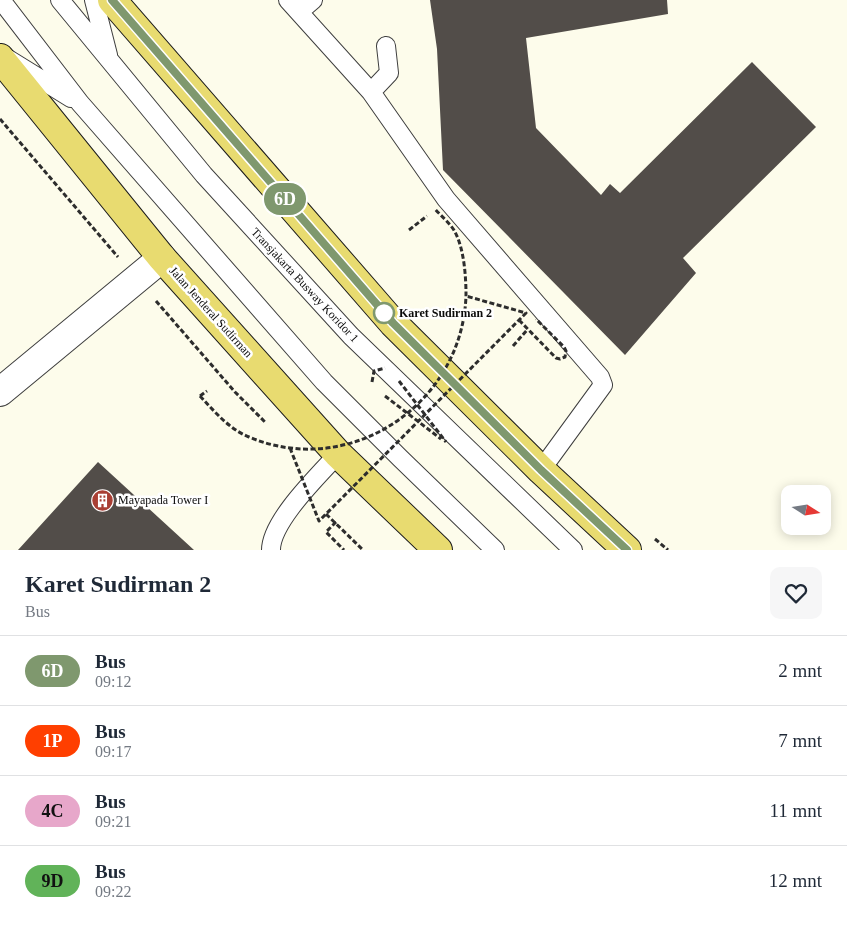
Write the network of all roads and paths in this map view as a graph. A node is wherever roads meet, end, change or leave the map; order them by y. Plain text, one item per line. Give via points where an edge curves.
1 (1, 0) edge
2 (60, 0) edge
3 (94, 0) edge
4 (112, 0) edge
5 (313, 0) edge
6 (293, 6) edge
7 (386, 46) dead end
8 (0, 54) edge
9 (0, 58) edge
10 (110, 60) junction
11 (371, 92) junction
12 (80, 103) junction
13 (409, 230) dead end
14 (162, 258) junction
15 (466, 296) junction
16 (536, 319) dead end
17 (519, 320) junction
18 (385, 368) dead end
19 (400, 381) dead end
20 (372, 382) dead end
21 (207, 391) dead end
22 (0, 392) edge
23 (385, 396) dead end
24 (290, 448) junction
25 (338, 454) junction
26 (541, 470) junction
27 (326, 514) junction
28 (336, 522) dead end
29 (271, 550) edge
30 (344, 550) edge
31 (363, 550) edge
32 (438, 550) edge
33 (495, 550) edge
34 (573, 550) edge
35 (627, 550) edge

1 - 12 lane
2 - 10 lane, Transjakarta Busway Koridor 1
3 - 10 lane
4 - 26 main road via 393,323
5 - 6 lane
6 - 11 lane
7 - 11 lane via 389,73
8 - 12 lane
9 - 14 main road, Jalan Jenderal Sudirman
10 - 34 lane, Transjakarta Busway Koridor 1 via 204,175 352,336
11 - 26 lane via 446,199 600,377 603,385
12 - 33 lane via 324,382
13 - 15 path, bridge via 435,209 455,231 463,256
14 - 22 street
14 - 25 main road, Jalan Jenderal Sudirman
15 - 17 path, bridge via 526,313
15 - 24 path, bridge via 464,318 454,352 437,383 413,409 384,430 352,443 317,449
16 - 17 path, bridge via 564,347 565,357 556,358
17 - 27 path, bridge
18 - 20 path, bridge via 374,371
19 - 23 path, bridge via 446,442
21 - 24 path, bridge via 200,396 224,422 248,437
24 - 27 path, bridge via 319,521
25 - 29 lane via 292,505 279,526
25 - 32 main road, Jalan Jenderal Sudirman
26 - 35 main road
27 - 31 path, bridge
28 - 30 path via 326,532

